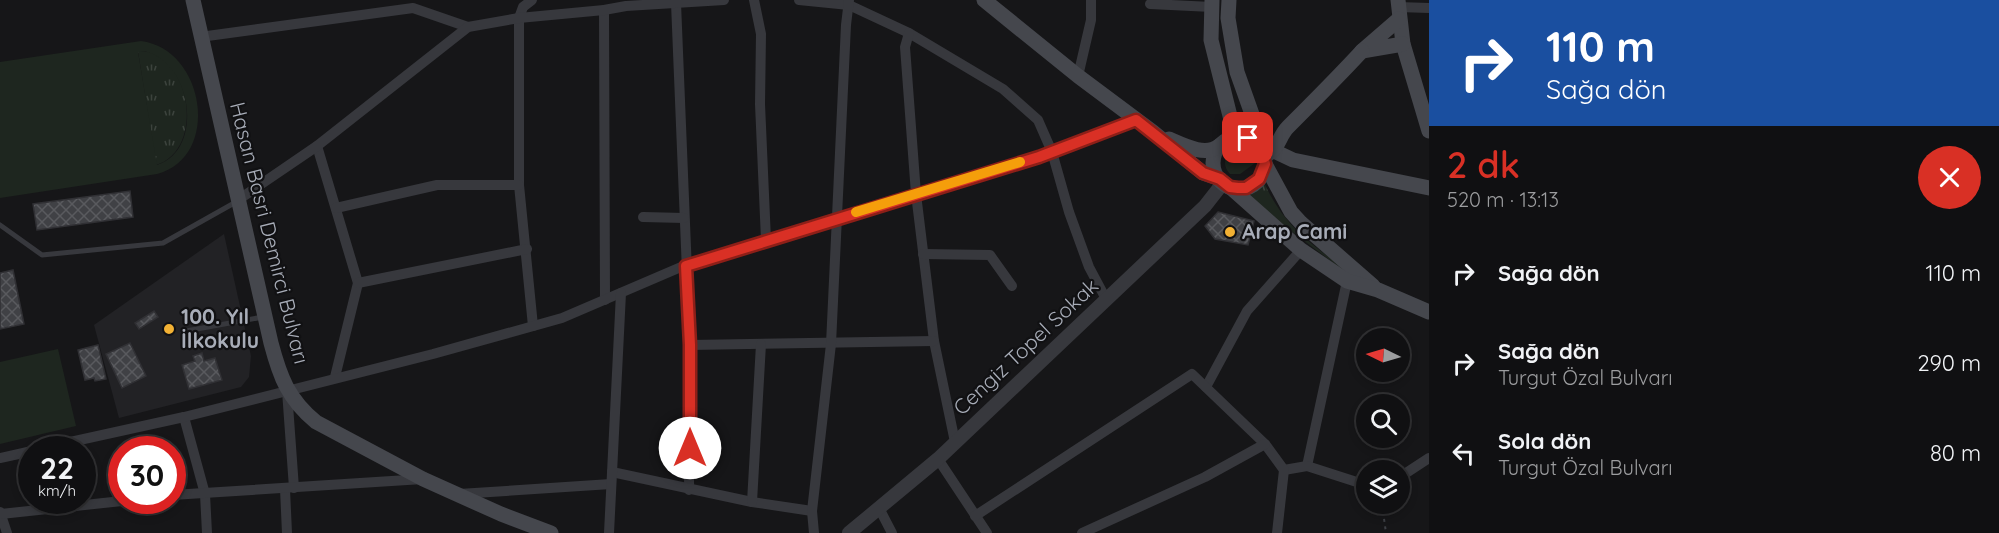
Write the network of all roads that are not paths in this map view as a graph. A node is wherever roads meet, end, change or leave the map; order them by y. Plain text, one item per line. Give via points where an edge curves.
1 (192, 0) edge
2 (532, 0) edge
3 (724, 0) edge
4 (754, 0) edge
5 (799, 0) edge
6 (984, 0) edge
7 (1091, 0) edge
8 (1229, 0) edge
9 (675, 1) edge
10 (849, 2) edge
11 (1212, 3) edge
12 (412, 4) edge
13 (1150, 4) dead end
14 (1429, 8) edge
15 (1398, 9) edge
16 (604, 10) junction
17 (519, 18) junction
18 (468, 27) junction
19 (909, 33) junction
20 (200, 37) junction
21 (1403, 44) junction
22 (1362, 51) junction
23 (1078, 76) junction
24 (1136, 120) junction
25 (1429, 131) edge
26 (1153, 132) junction
27 (1225, 142) junction
28 (317, 146) junction
29 (1262, 151) junction
30 (1052, 152) junction
31 (1224, 183) junction
32 (519, 184) junction
33 (1429, 189) edge
34 (916, 194) junction
35 (238, 200) junction
36 (336, 208) junction
37 (643, 217) dead end
38 (684, 218) junction
39 (837, 218) junction
40 (0, 225) edge
41 (766, 240) junction
42 (526, 249) junction
43 (1301, 250) junction
44 (923, 254) junction
45 (686, 266) junction
46 (1347, 281) junction
47 (358, 283) junction
48 (1012, 286) dead end
49 (1378, 290) junction
50 (621, 293) junction
51 (1106, 299) junction
52 (604, 300) junction
53 (1429, 312) edge
54 (265, 317) junction
55 (533, 326) junction
56 (186, 331) dead end
57 (934, 341) junction
58 (761, 344) junction
59 (831, 344) junction
60 (690, 345) junction
61 (335, 377) junction
62 (1206, 387) junction
63 (287, 390) junction
64 (184, 417) junction
65 (96, 436) edge
66 (955, 442) junction
67 (1265, 444) junction
68 (18, 454) edge
69 (0, 458) edge
70 (1429, 458) edge
71 (938, 459) junction
72 (1307, 465) junction
73 (1284, 470) junction
74 (1410, 470) edge
75 (612, 472) junction
76 (423, 479) junction
77 (1356, 482) edge
78 (611, 484) junction
79 (290, 488) junction
80 (689, 490) junction
81 (205, 494) junction
82 (456, 494) junction
83 (186, 495) edge
84 (108, 502) edge
85 (752, 502) junction
86 (879, 508) junction
87 (812, 511) junction
88 (0, 513) edge
89 (975, 516) junction
90 (7, 533) edge
91 (207, 533) edge
92 (287, 533) edge
93 (551, 533) edge
94 (609, 533) edge
95 (814, 533) edge
96 (849, 533) edge
97 (892, 533) edge
98 (987, 533) edge
99 (1082, 533) edge
100 (1276, 533) edge

1 - 20 main road, Hasan Basri Demirci Bulvarı
2 - 17 street via 523,7
3 - 9 street
4 - 41 street via 762,34 760,104
5 - 10 street
6 - 23 main road
7 - 23 street via 1091,20
8 - 29 main road via 1237,72
9 - 16 street
9 - 38 street
10 - 19 street
10 - 39 street
11 - 13 street
11 - 27 main road via 1211,40 1231,120
12 - 18 street
12 - 20 street
14 - 15 street
15 - 21 main road
15 - 22 main road
16 - 17 street
16 - 52 street
17 - 18 street
17 - 32 street
18 - 28 street
19 - 30 street via 1003,89 1038,120
19 - 34 street via 905,47
20 - 35 main road, Hasan Basri Demirci Bulvarı
21 - 22 main road
21 - 25 main road
22 - 29 main road
23 - 24 main road
24 - 26 main road
24 - 30 street
26 - 27 main road via 1189,148 1214,150
26 - 31 main road via 1203,173
27 - 29 main road via 1242,137
27 - 31 main road via 1213,161
28 - 35 street
28 - 36 street
29 - 31 main road via 1259,179 1246,188
29 - 33 main road
29 - 49 main road via 1292,212
30 - 34 street
30 - 51 street via 1089,267
31 - 43 main road
31 - 51 street, Cengiz Topel Sokak via 1205,206
32 - 36 street via 437,185
32 - 42 street
34 - 39 street
34 - 44 street
35 - 40 lane via 164,243 42,255
35 - 54 main road, Hasan Basri Demirci Bulvarı
36 - 47 street
37 - 38 street
38 - 45 street
39 - 41 street
39 - 59 street
41 - 45 street
42 - 47 street
42 - 55 street
43 - 46 main road
43 - 62 street via 1247,311
44 - 48 street via 990,255
44 - 57 street
45 - 50 street
45 - 60 street
46 - 49 main road
46 - 72 street
47 - 61 street
49 - 53 main road
50 - 52 street
50 - 75 street
51 - 66 street, Cengiz Topel Sokak
52 - 55 street
54 - 56 lane
54 - 63 main road, Hasan Basri Demirci Bulvarı
55 - 61 street
57 - 59 street
57 - 66 street
58 - 59 street
58 - 60 street
58 - 85 street
59 - 87 street
60 - 80 street
61 - 63 street
62 - 67 street
62 - 89 street via 1192,374
63 - 64 street
63 - 76 main road, Hasan Basri Demirci Bulvarı via 301,410 316,422
63 - 79 street
64 - 65 street
64 - 81 street
66 - 71 street, Cengiz Topel Sokak
67 - 73 street
67 - 99 street via 1205,477
68 - 69 street
70 - 74 street
71 - 86 street, Cengiz Topel Sokak
71 - 89 street
72 - 73 street
72 - 77 street
73 - 100 street
75 - 78 street
75 - 80 street
76 - 79 street
76 - 82 main road, Hasan Basri Demirci Bulvarı
78 - 82 street
78 - 94 street
79 - 81 street
79 - 92 street
80 - 85 street
81 - 83 street
81 - 91 street
82 - 93 main road, Hasan Basri Demirci Bulvarı
84 - 88 street
85 - 87 street
86 - 96 street, Cengiz Topel Sokak
86 - 97 street
87 - 95 street
88 - 90 street
89 - 98 street

